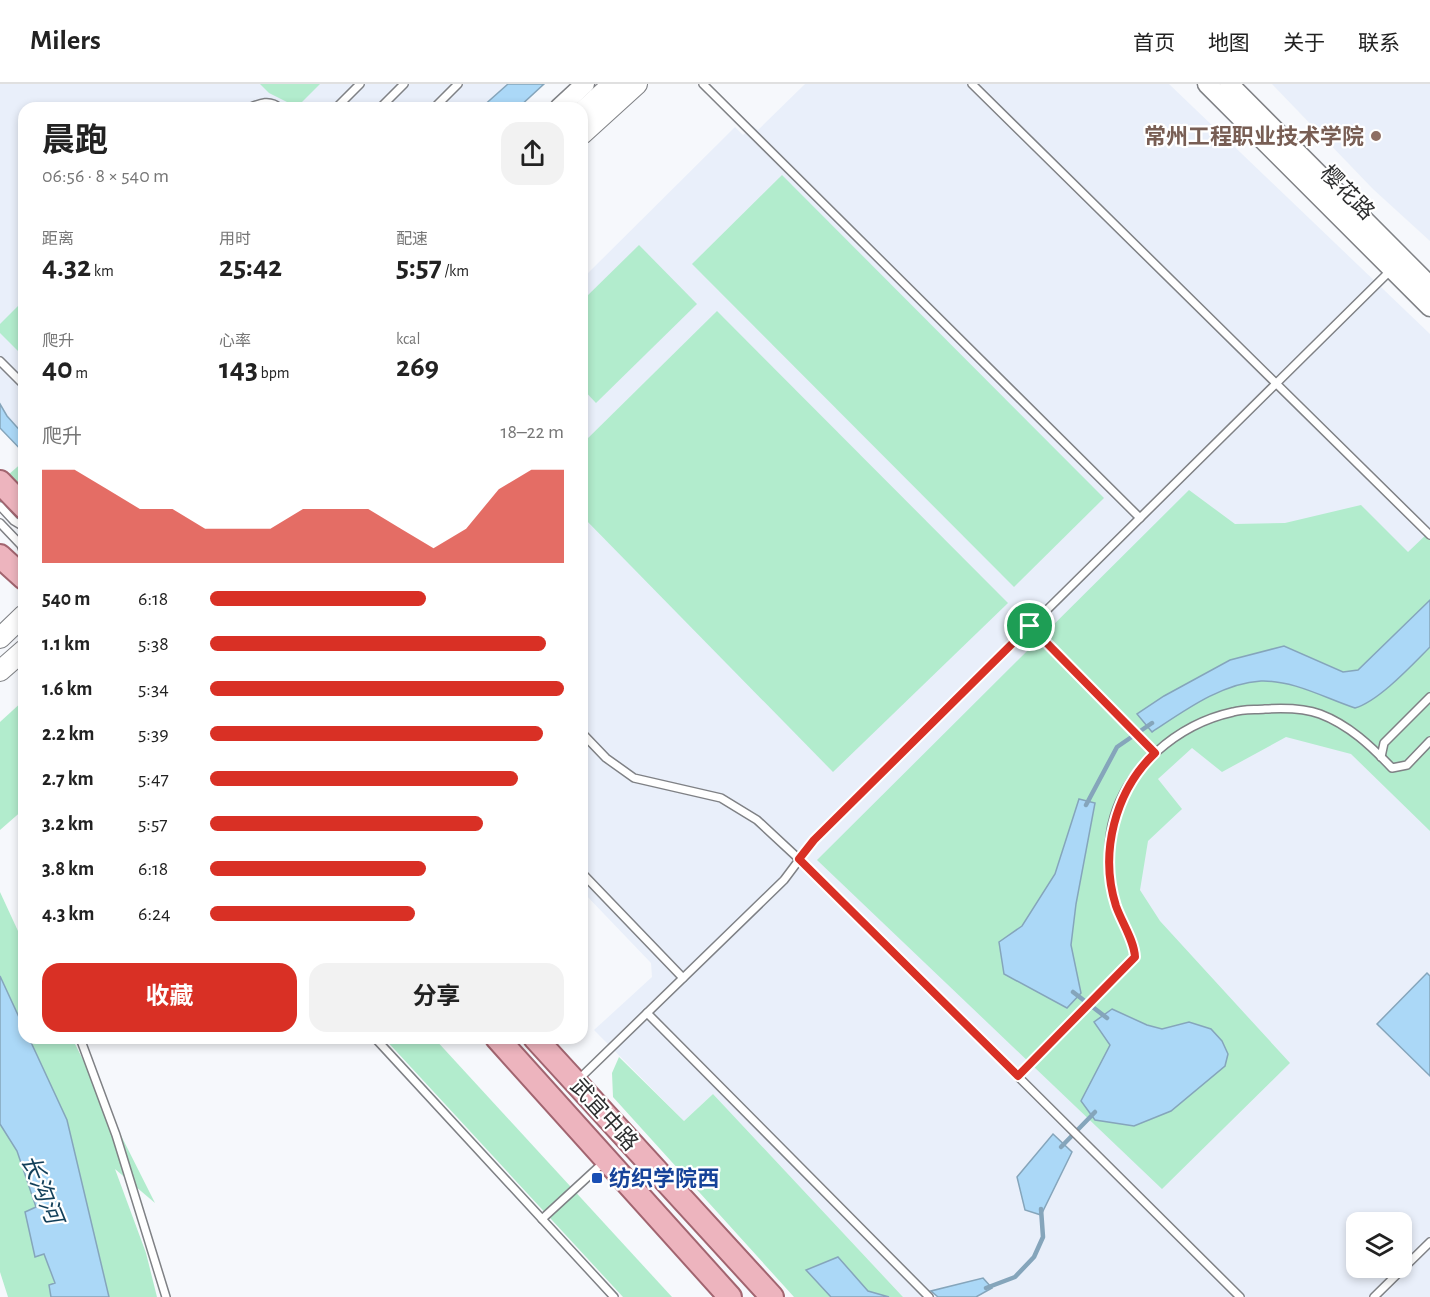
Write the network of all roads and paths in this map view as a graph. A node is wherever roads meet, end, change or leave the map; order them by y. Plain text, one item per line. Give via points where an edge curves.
1 (360, 84) edge
2 (404, 84) edge
3 (458, 84) edge
4 (585, 84) edge
5 (613, 84) edge
6 (637, 84) edge
7 (703, 84) edge
8 (972, 84) edge
9 (1207, 84) edge
10 (1229, 84) edge
11 (342, 102) edge
12 (386, 102) edge
13 (440, 102) edge
14 (566, 102) edge
15 (588, 107) edge
16 (588, 129) edge
17 (1397, 264) junction
18 (1430, 286) edge
19 (1430, 307) edge
20 (0, 361) edge
21 (18, 379) edge
22 (1277, 383) junction
23 (0, 483) edge
24 (18, 501) edge
25 (0, 506) edge
26 (1140, 518) junction
27 (0, 523) edge
28 (18, 523) edge
29 (1430, 535) edge
30 (18, 542) edge
31 (0, 556) edge
32 (18, 572) edge
33 (18, 621) edge
34 (1030, 626) junction
35 (0, 638) edge
36 (18, 655) edge
37 (0, 671) edge
38 (1430, 698) edge
39 (588, 740) edge
40 (1430, 741) edge
41 (1155, 753) junction
42 (1381, 757) junction
43 (799, 859) junction
44 (588, 879) edge
45 (683, 978) junction
46 (646, 1013) junction
47 (82, 1044) edge
48 (381, 1044) edge
49 (502, 1044) edge
50 (541, 1044) edge
51 (1018, 1076) junction
52 (576, 1082) junction
53 (607, 1159) junction
54 (542, 1219) junction
55 (1430, 1242) edge
56 (166, 1297) edge
57 (614, 1297) edge
58 (730, 1297) edge
59 (772, 1297) edge
60 (929, 1297) edge
61 (1240, 1297) edge
62 (1374, 1297) edge

1 - 11 lane
2 - 12 lane
3 - 13 lane
4 - 14 street
5 - 15 main road
6 - 16 main road
7 - 26 lane
8 - 22 lane
9 - 17 street, 樱花路
10 - 17 street, 樱花路
17 - 18 street, 樱花路
17 - 19 street, 樱花路
17 - 22 lane
20 - 21 lane
22 - 26 lane
22 - 29 lane
23 - 24 main road
25 - 28 lane
26 - 34 lane
27 - 30 lane
31 - 32 main road
33 - 35 main road
34 - 41 lane
34 - 43 lane
36 - 37 main road
38 - 42 lane via 1384,743
39 - 43 lane via 606,759 634,778 721,798 757,820
40 - 42 lane via 1407,765 1392,768
41 - 42 lane via 1194,725 1234,711 1282,708 1318,713 1351,729
41 - 51 lane via 1125,792 1113,824 1109,867 1115,904 1135,957
43 - 45 lane via 784,880
43 - 51 lane
44 - 45 lane
45 - 46 lane
46 - 52 lane
46 - 60 lane
47 - 56 lane via 116,1135
48 - 54 lane
49 - 53 main road, 武宜中路
50 - 52 main road, 武宜中路
51 - 61 lane
52 - 59 main road, 武宜中路
53 - 54 lane
53 - 58 main road, 武宜中路
54 - 57 lane
55 - 62 lane

